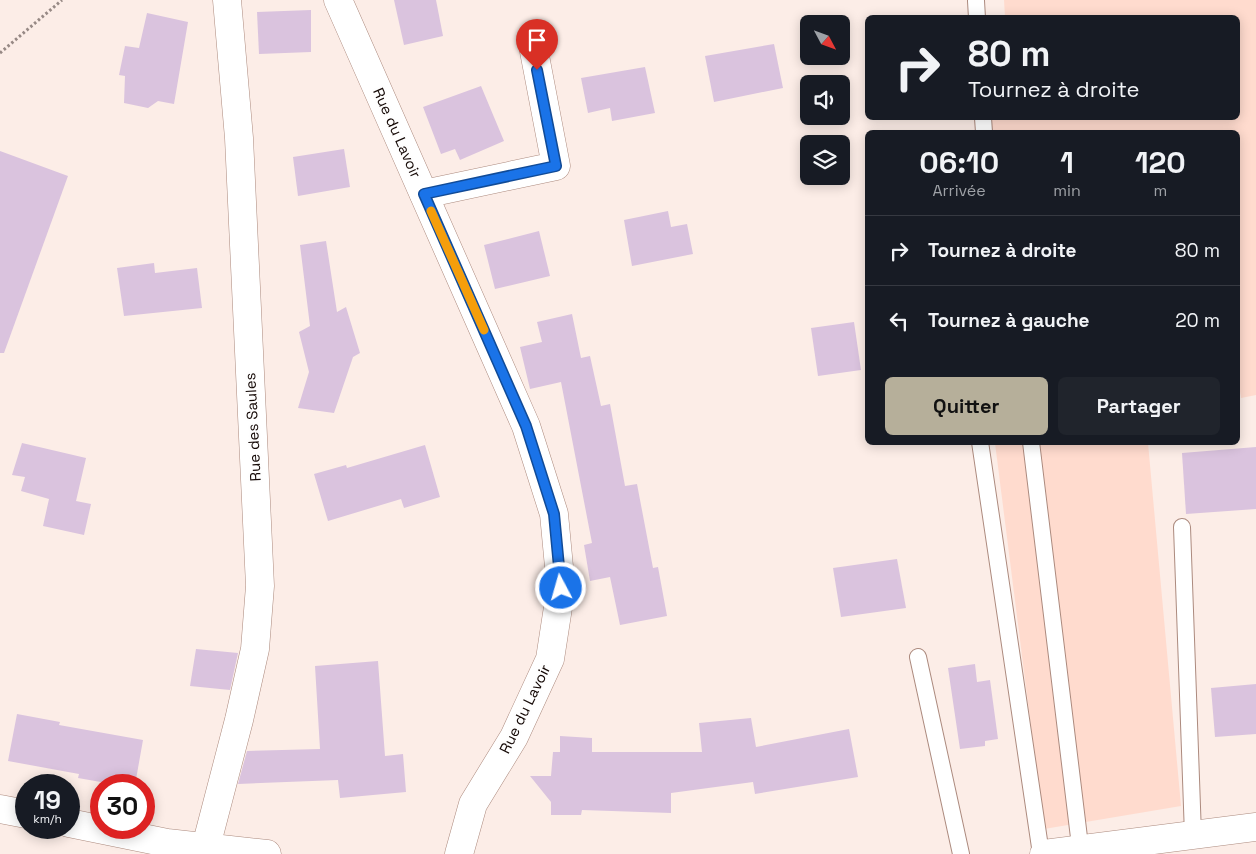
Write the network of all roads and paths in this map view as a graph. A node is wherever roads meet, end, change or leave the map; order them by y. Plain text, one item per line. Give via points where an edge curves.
1 (62, 0) edge
2 (228, 0) edge
3 (338, 0) edge
4 (534, 51) dead end
5 (0, 53) edge
6 (424, 194) junction
7 (980, 445) edge
8 (1031, 445) edge
9 (1182, 528) dead end
10 (918, 657) dead end
11 (0, 809) edge
12 (15, 812) edge
13 (80, 825) edge
14 (1256, 827) edge
15 (1193, 835) junction
16 (205, 851) edge
17 (1082, 852) edge
18 (267, 854) edge
19 (459, 854) edge
20 (961, 854) edge
21 (1042, 854) edge

1 - 5 path
2 - 16 street, Rue des Saules via 239,138 260,586 255,649
3 - 6 street, Rue du Lavoir
4 - 6 street via 556,166
6 - 19 street, Rue du Lavoir via 526,426 554,514 561,588 550,660 514,737 473,804
7 - 21 lane
8 - 17 lane
9 - 15 lane
10 - 20 lane
11 - 12 street
13 - 16 street
14 - 15 street
15 - 17 street
16 - 18 street
17 - 21 street

